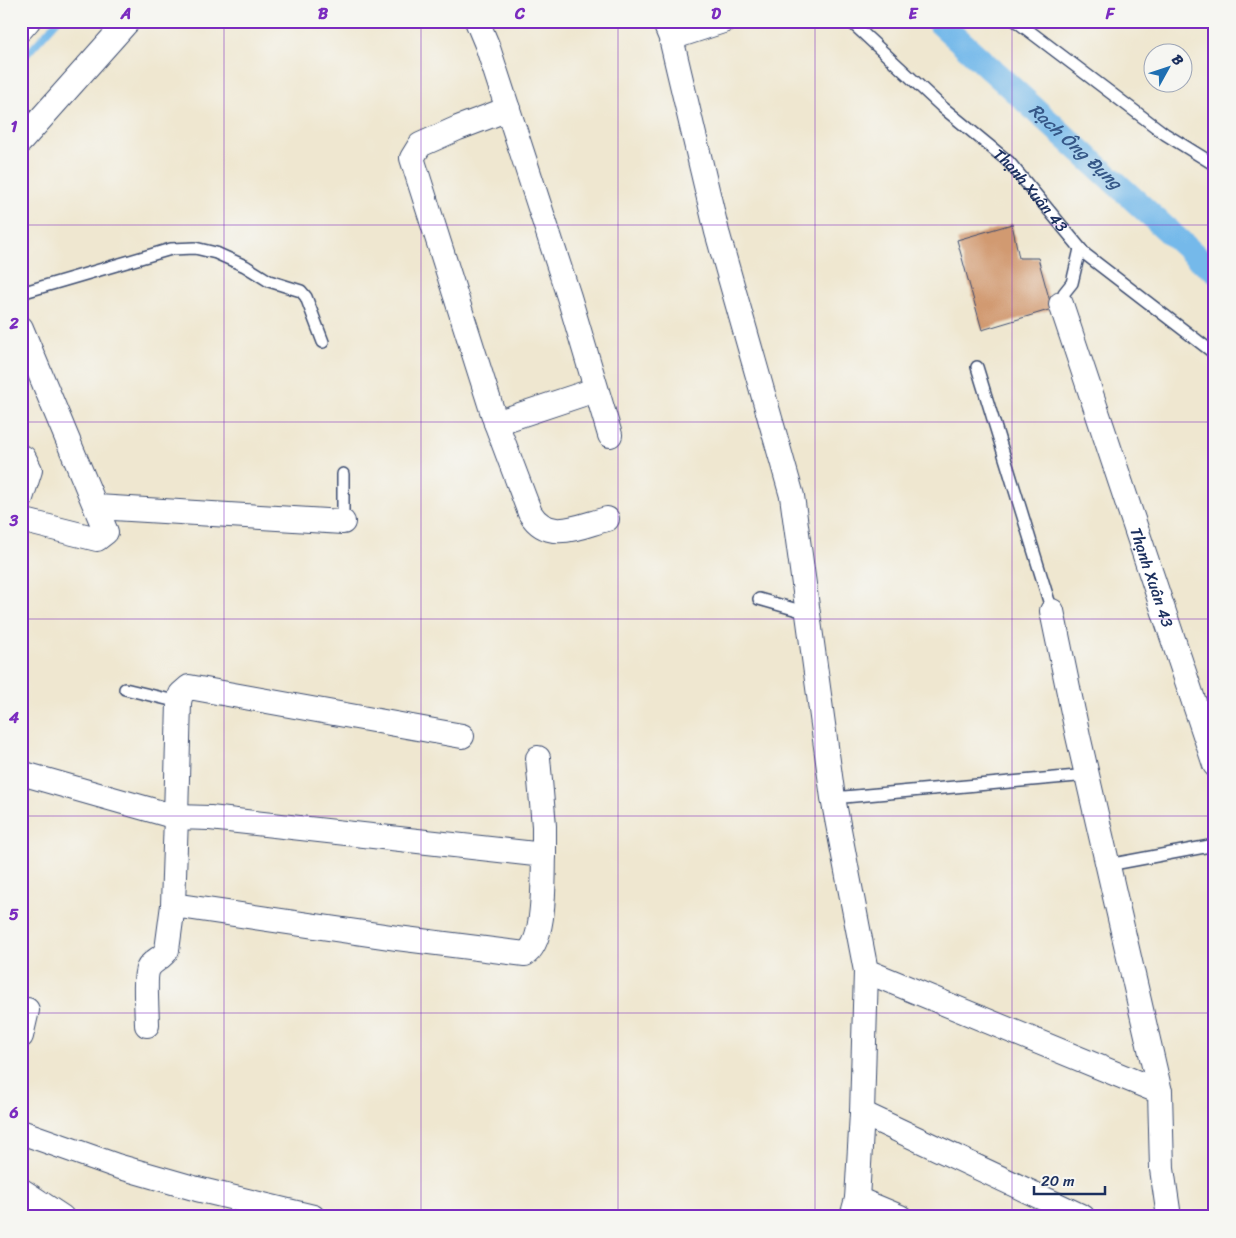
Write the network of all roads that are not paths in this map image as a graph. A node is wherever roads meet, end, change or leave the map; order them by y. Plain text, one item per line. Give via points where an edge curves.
1 (28, 21) edge
2 (128, 21) edge
3 (477, 21) edge
4 (723, 21) edge
5 (850, 21) edge
6 (1016, 21) edge
7 (21, 29) edge
8 (668, 30) edge
9 (508, 110) junction
10 (21, 141) edge
11 (1215, 165) edge
12 (1080, 249) junction
13 (21, 293) edge
14 (1060, 304) joint
15 (21, 328) edge
16 (323, 342) dead end
17 (1215, 354) edge
18 (977, 367) dead end
19 (595, 390) junction
20 (496, 423) junction
21 (610, 435) dead end
22 (21, 457) edge
23 (343, 474) dead end
24 (21, 498) edge
25 (97, 507) junction
26 (607, 519) dead end
27 (21, 520) edge
28 (343, 522) joint
29 (759, 599) dead end
30 (1052, 611) joint
31 (808, 613) junction
32 (125, 689) dead end
33 (179, 702) junction
34 (462, 736) dead end
35 (1212, 749) edge
36 (538, 758) dead end
37 (21, 772) edge
38 (1088, 775) junction
39 (833, 798) junction
40 (176, 817) junction
41 (1215, 844) edge
42 (544, 855) junction
43 (1108, 865) junction
44 (173, 905) junction
45 (866, 971) junction
46 (27, 1010) dead end
47 (147, 1025) dead end
48 (21, 1036) edge
49 (1160, 1092) junction
50 (862, 1113) junction
51 (21, 1132) edge
52 (21, 1190) edge
53 (854, 1208) edge
54 (62, 1217) edge
55 (313, 1217) edge
56 (900, 1217) edge
57 (1083, 1217) edge
58 (1170, 1217) edge

1 - 7 street
2 - 10 street
3 - 9 street
4 - 8 street
5 - 12 lane, Thạnh Xuân 43 via 942,106 1009,162
6 - 11 lane via 1165,134
8 - 31 street via 717,232 792,496
9 - 19 street via 569,297
9 - 20 street via 420,145 412,158
12 - 14 lane via 1072,282
12 - 17 lane, Thạnh Xuân 43
13 - 16 lane via 171,249 196,248 216,253 269,281 301,291
14 - 35 street, Thạnh Xuân 43
15 - 25 street
18 - 30 lane
19 - 20 street
19 - 21 street
20 - 26 street via 530,513 539,524 553,532
22 - 24 street via 30,470
23 - 28 lane
25 - 27 street via 106,532 97,539
25 - 28 street
29 - 31 lane
30 - 38 street
31 - 39 street
32 - 33 lane
33 - 34 street via 181,694 189,687
33 - 40 street
36 - 42 street
37 - 40 street
38 - 39 lane
38 - 43 street
39 - 45 street
40 - 42 street
40 - 44 street
41 - 43 lane
42 - 44 street via 540,929 533,947 525,954
43 - 49 street
44 - 47 street via 167,950 147,970
45 - 49 street
45 - 50 street
46 - 48 street
49 - 58 street via 1162,1169
50 - 53 street
50 - 57 street
51 - 55 street via 197,1189
52 - 54 street
53 - 56 street

